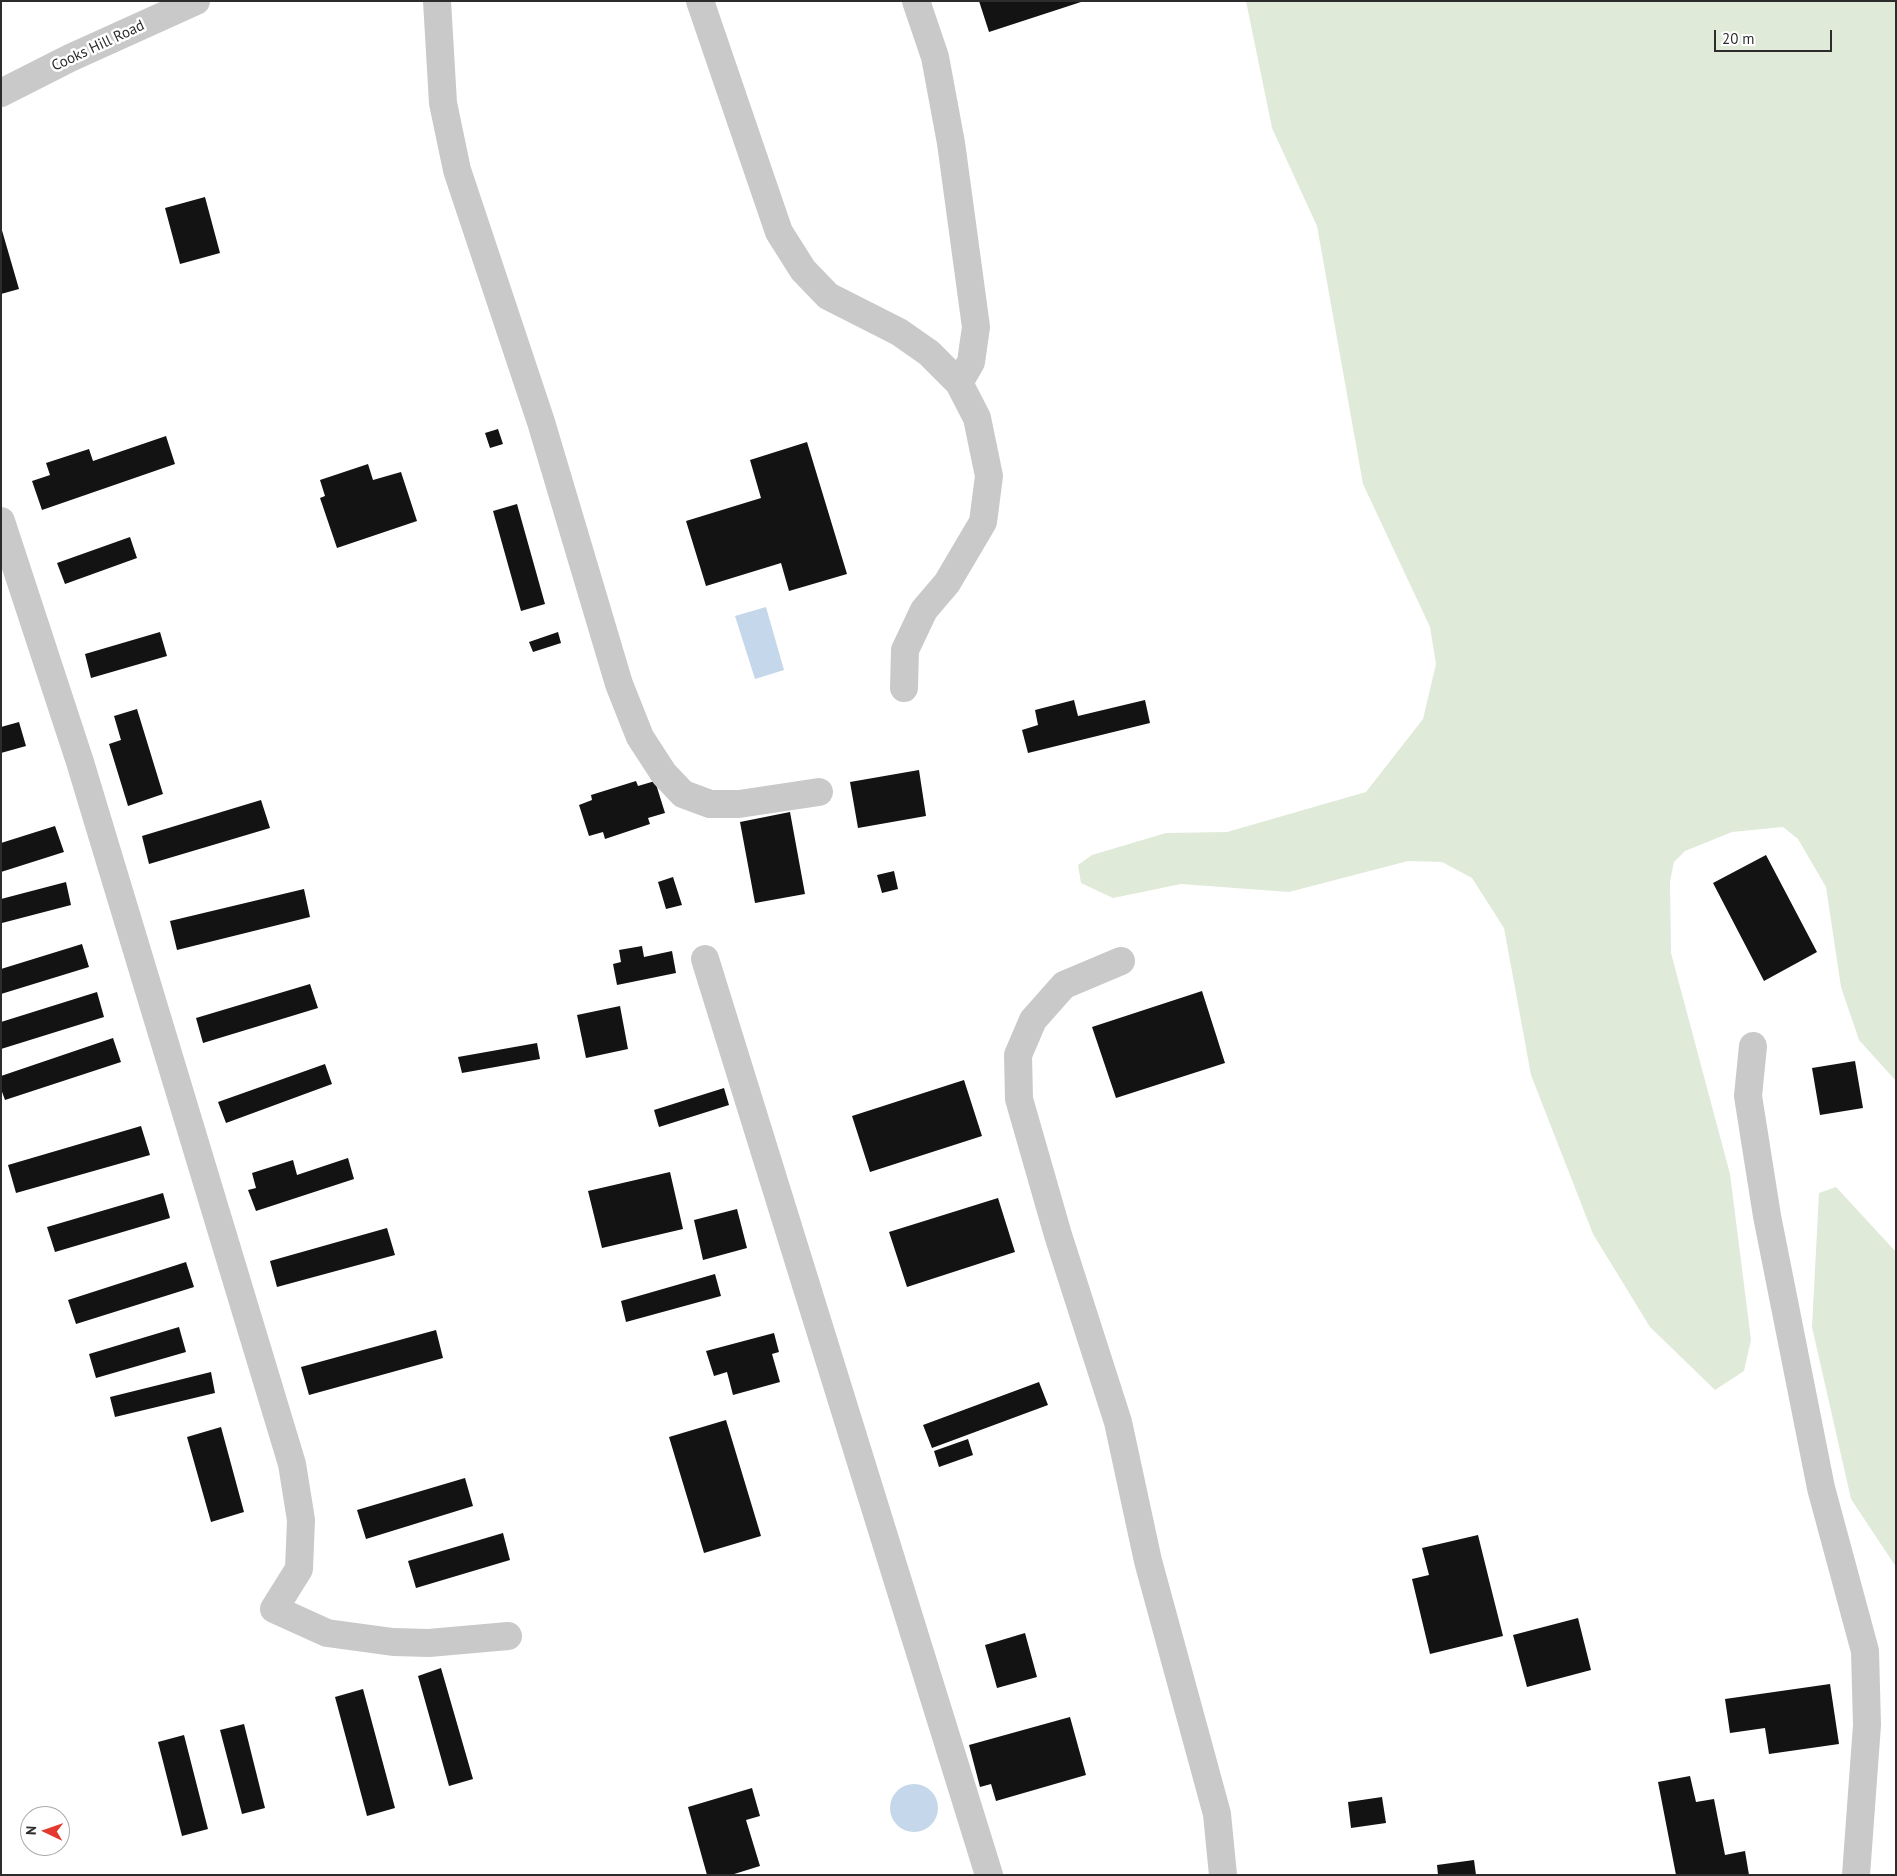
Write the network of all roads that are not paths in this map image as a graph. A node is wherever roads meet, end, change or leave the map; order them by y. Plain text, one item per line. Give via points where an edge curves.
1 (196, 1) edge
2 (437, 1) edge
3 (700, 1) edge
4 (916, 1) edge
5 (1, 93) edge
6 (958, 383) junction
7 (1, 521) edge
8 (904, 688) dead end
9 (819, 792) dead end
10 (706, 959) dead end
11 (1120, 961) dead end
12 (1754, 1046) dead end
13 (508, 1636) dead end
14 (989, 1875) edge
15 (1223, 1875) edge
16 (1856, 1875) edge

1 - 5 street, Cooks Hill Road
2 - 9 street via 443,103 457,170 541,422 619,684 640,737 664,774 683,794 710,804 739,804
3 - 6 street via 779,232 803,270 828,296 899,332 930,353
4 - 6 street via 934,57 949,133 976,327 971,362
6 - 8 street via 977,418 989,476 982,522 947,583 924,610 905,650
7 - 13 street via 80,762 292,1464 301,1520 299,1569 274,1609 327,1633 393,1642 429,1643
10 - 14 street
11 - 15 street via 1064,985 1033,1020 1018,1055 1019,1099 1058,1235 1118,1422 1148,1561 1217,1814
12 - 16 street via 1748,1096 1767,1216 1821,1488 1864,1651 1867,1725

